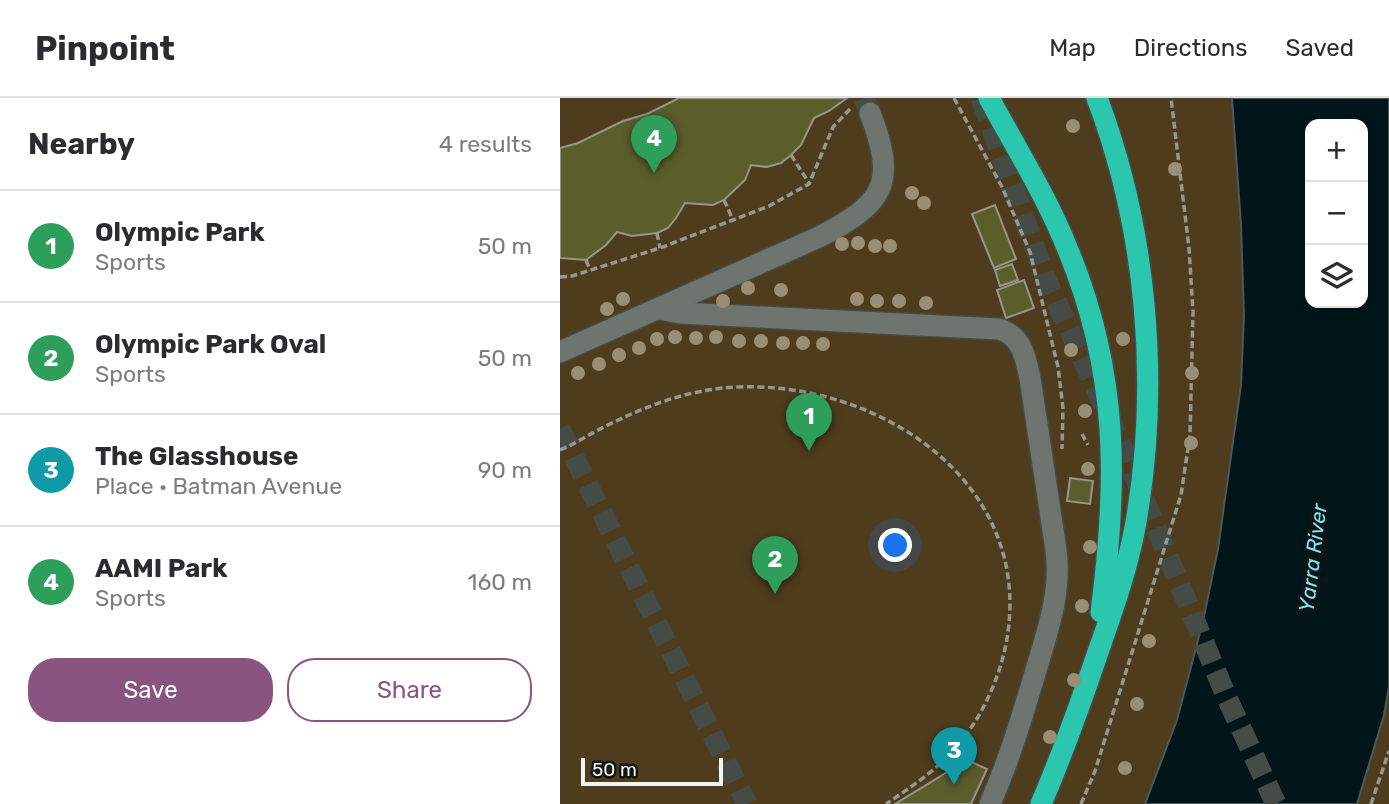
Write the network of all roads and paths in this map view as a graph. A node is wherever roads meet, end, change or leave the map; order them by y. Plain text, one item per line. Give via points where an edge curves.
1 (989, 98) edge
2 (1097, 98) edge
3 (860, 111) joint
4 (792, 156) dead end
5 (809, 184) junction
6 (724, 200) dead end
7 (733, 220) junction
8 (657, 233) dead end
9 (660, 248) junction
10 (586, 260) dead end
11 (590, 270) junction
12 (561, 277) edge
13 (659, 309) junction
14 (560, 352) edge
15 (1082, 434) dead end
16 (1088, 445) dead end
17 (560, 450) edge
18 (1092, 670) junction
19 (1389, 751) edge
20 (887, 804) edge
21 (990, 804) edge
22 (1041, 804) edge
23 (1371, 804) edge

1 - 18 highway via 1067,248 1103,368 1113,496
2 - 18 highway via 1134,235 1147,392 1135,523 1113,611
3 - 5 path via 833,127
3 - 13 lane via 880,145 883,178 868,208 818,237
4 - 5 path
5 - 7 path
6 - 7 path
7 - 9 path
8 - 9 path
9 - 11 path
10 - 11 path
11 - 12 path
13 - 14 lane
13 - 21 lane via 999,329 1018,341 1030,378 1058,579 1020,726
15 - 16 path
17 - 20 path via 660,402 702,391 768,387 806,391 872,412 922,440 956,472 982,508 1001,550 1009,601 1008,635 996,683 965,736 934,769
18 - 22 highway
19 - 23 path

